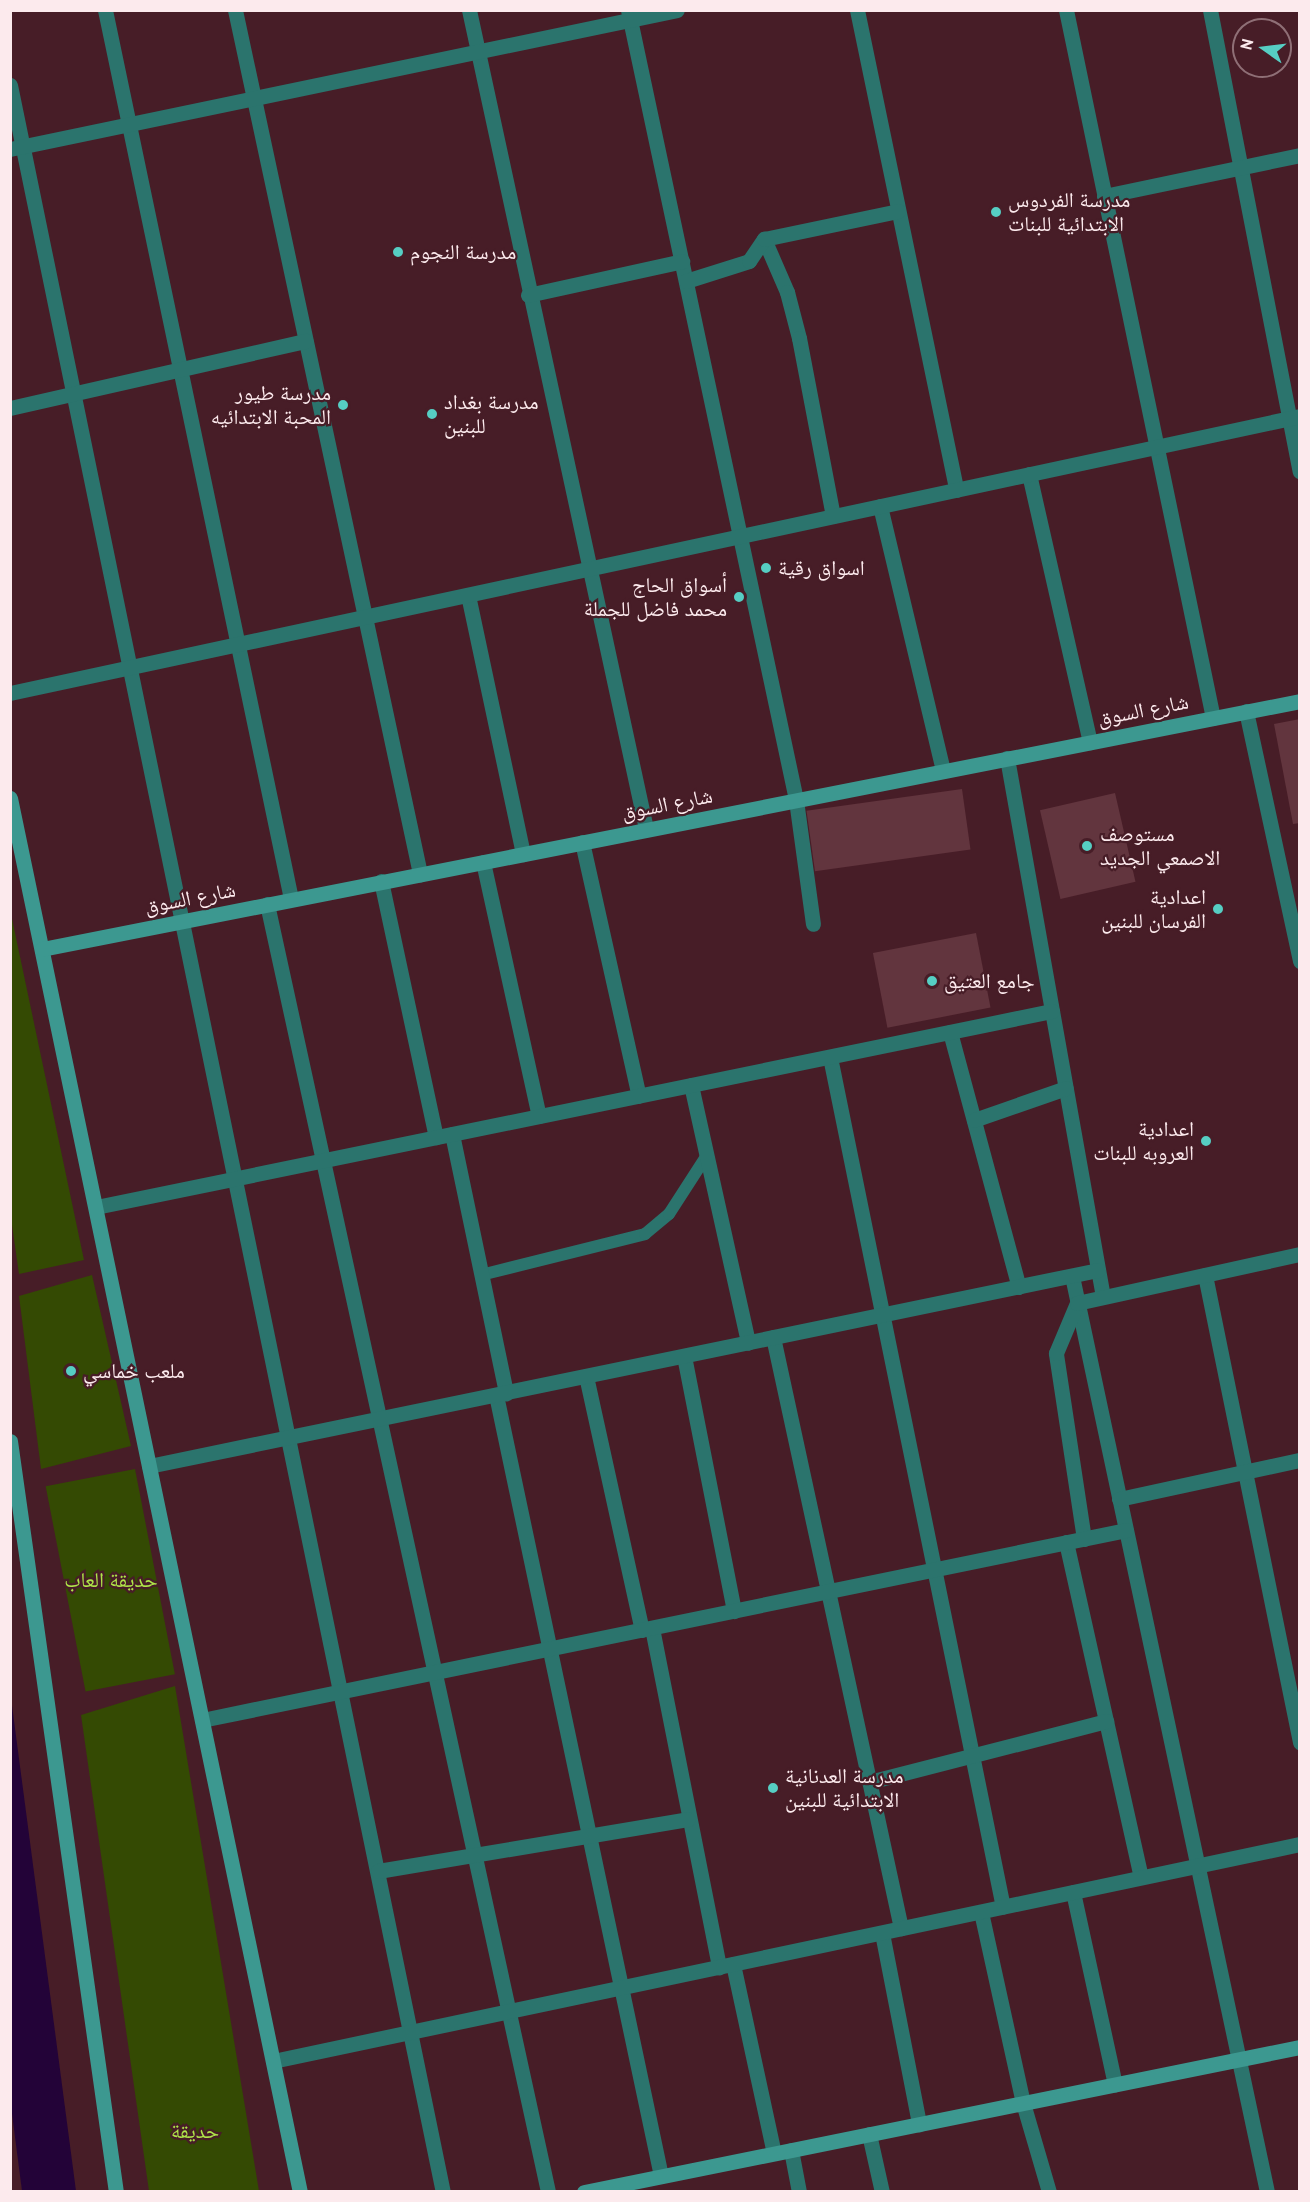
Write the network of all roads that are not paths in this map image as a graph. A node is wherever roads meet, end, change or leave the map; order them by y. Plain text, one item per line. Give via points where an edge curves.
1 (105, 10) edge
2 (235, 10) edge
3 (469, 10) edge
4 (677, 10) edge
5 (857, 10) edge
6 (1066, 10) edge
7 (1210, 10) edge
8 (629, 15) edge
9 (477, 55) junction
10 (10, 85) edge
11 (254, 98) junction
12 (129, 124) junction
13 (17, 148) edge
14 (1299, 155) edge
15 (1240, 167) junction
16 (1104, 196) junction
17 (898, 211) junction
18 (764, 239) junction
19 (682, 261) junction
20 (686, 281) junction
21 (528, 295) junction
22 (305, 341) junction
23 (180, 370) junction
24 (74, 394) junction
25 (10, 408) edge
26 (1294, 417) edge
27 (1156, 447) junction
28 (1299, 471) edge
29 (1029, 474) junction
30 (956, 490) junction
31 (880, 506) junction
32 (833, 516) junction
33 (740, 536) junction
34 (586, 569) junction
35 (468, 595) junction
36 (364, 617) junction
37 (237, 644) junction
38 (130, 667) junction
39 (10, 693) edge
40 (1299, 700) edge
41 (1246, 711) junction
42 (1213, 718) junction
43 (1090, 742) junction
44 (1007, 758) junction
45 (943, 771) junction
46 (10, 798) edge
47 (796, 800) junction
48 (646, 829) junction
49 (582, 842) junction
50 (523, 854) junction
51 (483, 862) junction
52 (420, 874) junction
53 (381, 881) junction
54 (291, 899) junction
55 (267, 904) junction
56 (182, 921) junction
57 (813, 924) dead end
58 (42, 949) junction
59 (1299, 961) edge
60 (1052, 1011) junction
61 (950, 1032) junction
62 (830, 1057) junction
63 (692, 1085) junction
64 (1066, 1088) junction
65 (639, 1096) junction
66 (539, 1116) junction
67 (974, 1120) junction
68 (452, 1134) junction
69 (436, 1137) junction
70 (707, 1155) junction
71 (323, 1161) junction
72 (235, 1179) junction
73 (96, 1207) junction
74 (1299, 1254) edge
75 (1098, 1270) junction
76 (481, 1275) junction
77 (1205, 1275) junction
78 (1072, 1276) junction
79 (1019, 1287) junction
80 (1103, 1297) junction
81 (1077, 1303) junction
82 (883, 1315) junction
83 (773, 1337) junction
84 (748, 1342) junction
85 (684, 1356) junction
86 (586, 1376) junction
87 (501, 1394) junction
88 (379, 1419) junction
89 (288, 1438) junction
90 (10, 1441) edge
91 (1299, 1460) edge
92 (149, 1466) junction
93 (1245, 1472) junction
94 (1119, 1499) junction
95 (1126, 1530) junction
96 (1084, 1539) junction
97 (1066, 1542) junction
98 (934, 1569) junction
99 (826, 1592) junction
100 (734, 1611) junction
101 (647, 1629) junction
102 (548, 1649) junction
103 (434, 1672) junction
104 (341, 1691) junction
105 (202, 1720) junction
106 (1106, 1721) junction
107 (1299, 1742) edge
108 (972, 1755) junction
109 (868, 1782) junction
110 (688, 1819) junction
111 (590, 1835) junction
112 (1299, 1844) edge
113 (475, 1855) junction
114 (1198, 1865) junction
115 (378, 1871) junction
116 (1141, 1877) junction
117 (1073, 1892) junction
118 (1003, 1907) junction
119 (981, 1911) junction
120 (901, 1928) junction
121 (882, 1933) junction
122 (726, 1965) junction
123 (620, 1988) junction
124 (509, 2011) junction
125 (411, 2032) junction
126 (1299, 2047) edge
127 (1239, 2059) junction
128 (273, 2061) junction
129 (1115, 2084) junction
130 (1023, 2103) junction
131 (919, 2124) junction
132 (869, 2134) junction
133 (791, 2150) junction
134 (774, 2153) junction
135 (661, 2176) junction
136 (592, 2191) edge
137 (116, 2192) edge
138 (300, 2192) edge
139 (443, 2192) edge
140 (548, 2192) edge
141 (799, 2192) edge
142 (882, 2192) edge
143 (1049, 2192) edge
144 (1268, 2192) edge

1 - 12 street
2 - 11 street
3 - 9 street
4 - 8 street
5 - 17 street
6 - 16 street
7 - 15 street
8 - 9 street
8 - 19 street
9 - 11 street
9 - 21 street
10 - 13 street
11 - 12 street
11 - 22 street
12 - 13 street
12 - 23 street
13 - 24 street
14 - 15 street
15 - 16 street
15 - 26 street
16 - 27 street
17 - 18 street
17 - 30 street
18 - 20 street via 749,261
18 - 32 street via 787,292 799,338
19 - 20 street
19 - 21 street
20 - 33 street
21 - 34 street
22 - 23 street
22 - 36 street
23 - 24 street
23 - 37 street
24 - 25 street
24 - 38 street
26 - 27 street
26 - 28 street
27 - 29 street
27 - 42 street
29 - 30 street
29 - 43 street
30 - 31 street
31 - 32 street
31 - 45 street
32 - 33 street
33 - 34 street
33 - 47 street
34 - 35 street
34 - 48 street
35 - 36 street
35 - 50 street
36 - 37 street
36 - 52 street
37 - 38 street
37 - 54 street
38 - 39 street
38 - 56 street
40 - 41 street, شارع السوق
41 - 42 street, شارع السوق
41 - 59 street
42 - 43 street, شارع السوق
43 - 44 street, شارع السوق
44 - 45 street, شارع السوق
44 - 60 street
45 - 47 street, شارع السوق
46 - 58 street
47 - 48 street, شارع السوق
47 - 57 street
48 - 49 street, شارع السوق
49 - 50 street, شارع السوق
49 - 65 street
50 - 51 street, شارع السوق
51 - 52 street, شارع السوق
51 - 66 street
52 - 53 street, شارع السوق
53 - 54 street, شارع السوق
53 - 69 street
54 - 55 street, شارع السوق
55 - 56 street, شارع السوق
55 - 71 street
56 - 58 street, شارع السوق
56 - 72 street
58 - 73 street
60 - 61 street
60 - 64 street
61 - 62 street
61 - 67 street
62 - 63 street
62 - 82 street
63 - 65 street
63 - 70 street
64 - 67 street
64 - 75 street
65 - 66 street
66 - 68 street
67 - 79 street
68 - 69 street
68 - 76 street
69 - 71 street
70 - 76 lane via 669,1214 645,1234
70 - 84 street
71 - 72 street
71 - 88 street
72 - 73 street
72 - 89 street
73 - 92 street
74 - 77 street
75 - 78 street
75 - 80 street
76 - 87 street
77 - 80 street
77 - 93 street
78 - 79 street
78 - 81 street
79 - 82 street
80 - 81 street
81 - 94 street
81 - 96 street via 1056,1353
82 - 83 street
82 - 98 street
83 - 84 street
83 - 99 street
84 - 85 street
85 - 86 street
85 - 100 street
86 - 87 street
86 - 101 street
87 - 88 street
87 - 102 street
88 - 89 street
88 - 103 street
89 - 92 street
89 - 104 street
90 - 137 street
91 - 93 street
92 - 105 street
93 - 94 street
93 - 107 street
94 - 95 street
95 - 96 street
95 - 114 street
96 - 97 street
97 - 98 street
97 - 106 street
98 - 99 street
98 - 108 street
99 - 100 street
99 - 109 street
100 - 101 street
101 - 102 street
101 - 110 street
102 - 103 street
102 - 111 street
103 - 104 street
103 - 113 street
104 - 105 street
104 - 115 street
105 - 128 street
106 - 108 street
106 - 116 street
108 - 109 street
108 - 118 street
109 - 120 street
110 - 111 street
110 - 122 street
111 - 113 street
111 - 123 street
112 - 114 street
113 - 115 street
113 - 124 street
114 - 116 street
114 - 127 street
115 - 125 street
116 - 117 street
117 - 118 street
117 - 129 street
118 - 119 street
119 - 120 street
119 - 130 street
120 - 121 street
121 - 122 street
121 - 131 street
122 - 123 street
122 - 134 street
123 - 124 street
123 - 135 street
124 - 125 street
124 - 140 street
125 - 128 street
125 - 139 street
126 - 127 street
127 - 129 street
127 - 144 street
128 - 138 street
129 - 130 street
130 - 131 street
130 - 143 street
131 - 132 street
132 - 133 street
132 - 142 street
133 - 134 street
133 - 141 street
134 - 135 street
135 - 136 street

